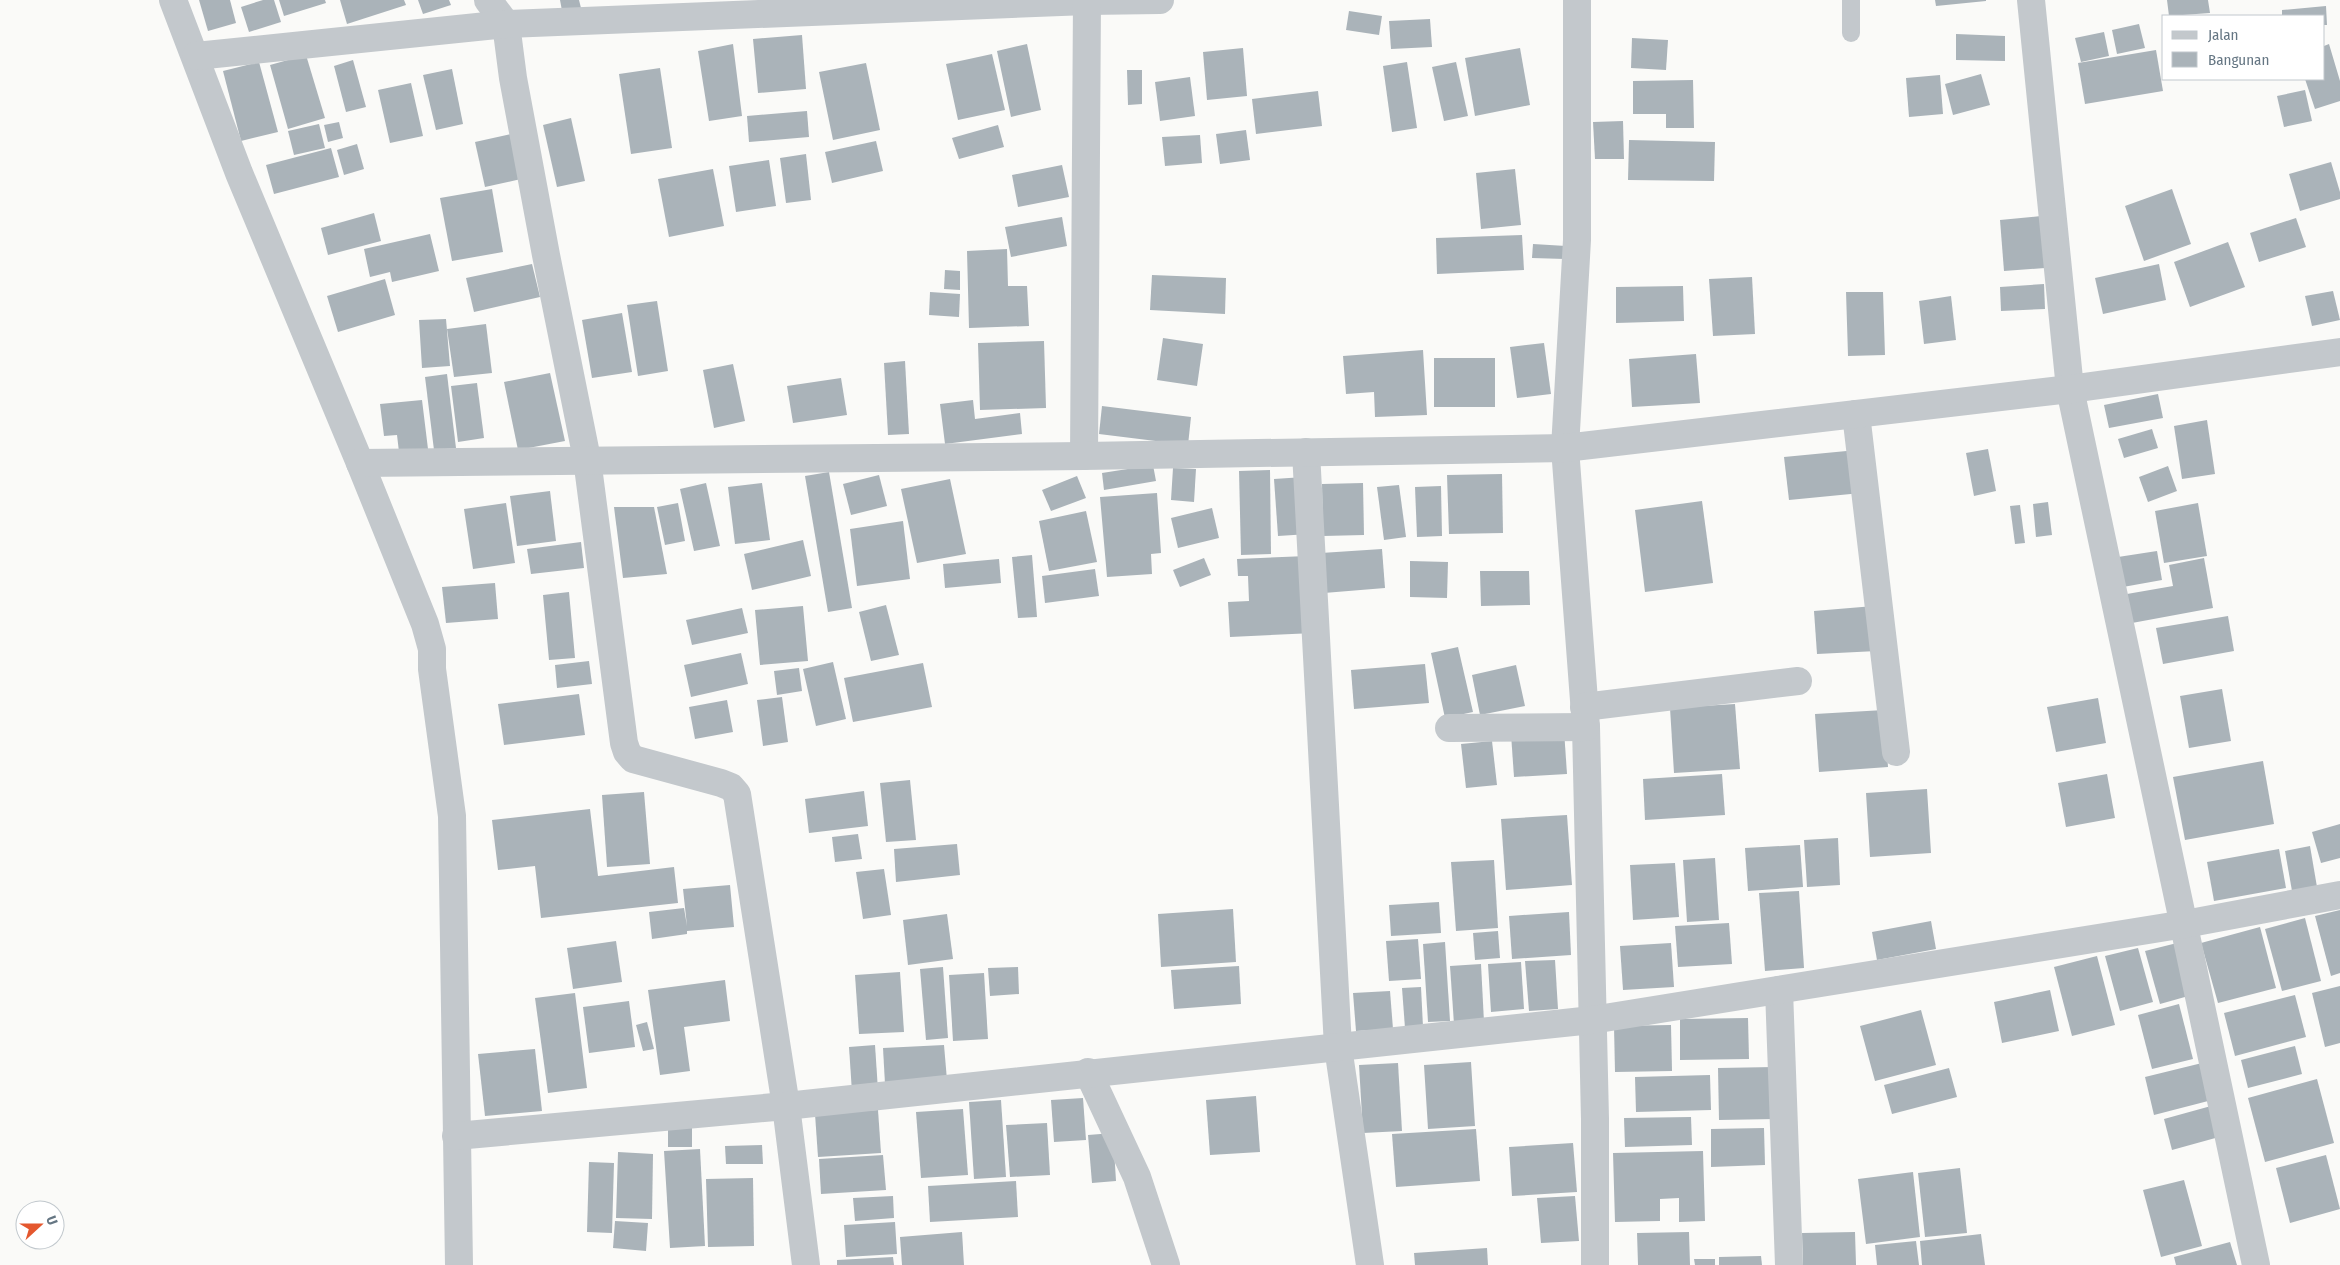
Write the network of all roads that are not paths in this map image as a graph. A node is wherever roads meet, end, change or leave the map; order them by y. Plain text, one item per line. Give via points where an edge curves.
1 (173, 0) edge
2 (488, 0) edge
3 (1087, 0) edge
4 (1160, 0) edge
5 (1577, 0) edge
6 (1851, 0) edge
7 (2031, 0) edge
8 (648, 9) edge
9 (506, 24) junction
10 (1850, 33) dead end
11 (196, 56) junction
12 (2340, 352) edge
13 (2070, 389) junction
14 (1856, 414) junction
15 (1565, 448) junction
16 (1306, 452) junction
17 (1084, 456) junction
18 (587, 459) junction
19 (360, 463) junction
20 (1798, 681) dead end
21 (1585, 717) junction
22 (1449, 728) dead end
23 (1896, 752) dead end
24 (2340, 895) edge
25 (2185, 924) junction
26 (1779, 990) junction
27 (1592, 1020) junction
28 (1338, 1047) junction
29 (1088, 1072) junction
30 (786, 1106) junction
31 (456, 1136) junction
32 (459, 1265) edge
33 (806, 1265) edge
34 (1166, 1265) edge
35 (1370, 1265) edge
36 (1595, 1265) edge
37 (1789, 1265) edge
38 (2256, 1265) edge

1 - 11 street
2 - 9 street
3 - 4 street
3 - 8 street
3 - 17 street
5 - 15 street via 1577,240
6 - 10 lane
7 - 13 street
8 - 9 street
9 - 11 street
9 - 18 street via 532,181
11 - 19 street via 274,259
12 - 13 street
13 - 14 street
13 - 25 street
14 - 15 street
14 - 23 street
15 - 16 street
15 - 21 street
16 - 17 street
16 - 28 street
17 - 18 street
18 - 19 street
18 - 30 street via 627,752 633,760 721,783 737,794
19 - 31 street via 432,649 452,816
20 - 21 street
21 - 22 street
21 - 27 street
24 - 25 street
25 - 26 street
25 - 38 street
26 - 27 street
26 - 37 street
27 - 28 street
27 - 36 street
28 - 29 street
28 - 35 street
29 - 30 street
29 - 34 street via 1137,1177
30 - 31 street
30 - 33 street
31 - 32 street

